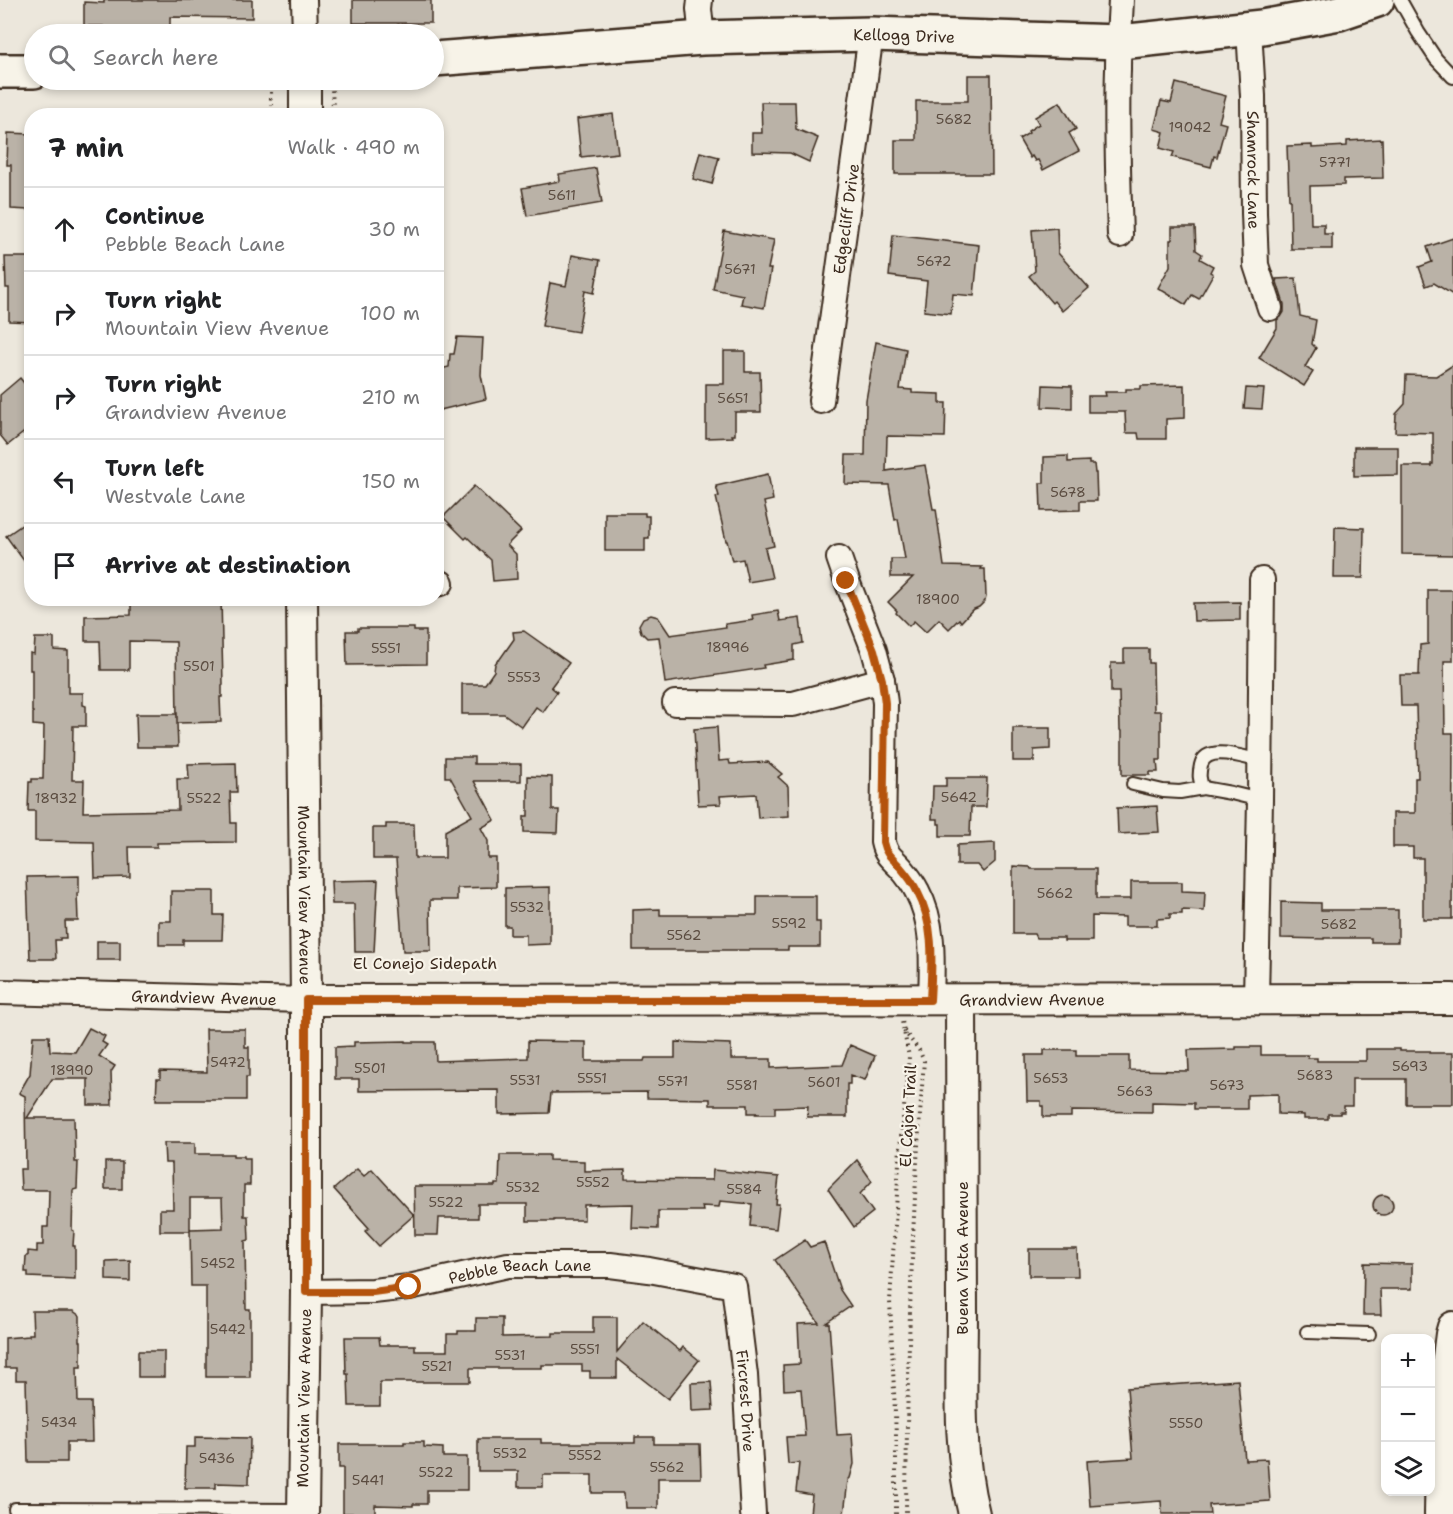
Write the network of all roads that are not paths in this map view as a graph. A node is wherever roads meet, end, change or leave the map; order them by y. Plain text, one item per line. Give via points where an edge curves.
1 (304, 0) edge
2 (700, 0) edge
3 (1121, 0) edge
4 (1381, 0) edge
5 (305, 24) edge
6 (1249, 29) junction
7 (871, 34) junction
8 (702, 38) junction
9 (1120, 42) junction
10 (444, 59) edge
11 (0, 70) edge
12 (24, 70) edge
13 (1453, 77) edge
14 (309, 90) edge
15 (317, 108) edge
16 (1120, 235) dead end
17 (1270, 308) dead end
18 (821, 401) dead end
19 (839, 558) dead end
20 (1262, 580) dead end
21 (302, 606) edge
22 (882, 680) junction
23 (675, 703) dead end
24 (1261, 761) junction
25 (1133, 784) dead end
26 (1203, 788) junction
27 (1260, 800) junction
28 (0, 992) edge
29 (1256, 998) junction
30 (1453, 999) edge
31 (306, 1000) junction
32 (930, 1000) junction
33 (961, 1000) junction
34 (734, 1286) joint
35 (306, 1292) junction
36 (1453, 1327) edge
37 (1307, 1332) dead end
38 (1369, 1334) dead end
39 (15, 1509) dead end
40 (303, 1512) edge
41 (753, 1514) edge
42 (974, 1514) edge
43 (1440, 1514) edge

1 - 5 street
2 - 8 street
3 - 9 street
4 - 6 main road, Kellogg Drive via 1339,13
4 - 13 lane via 1418,32
6 - 9 main road, Kellogg Drive
6 - 17 street, Shamrock Lane via 1257,265
7 - 8 main road, Kellogg Drive
7 - 9 main road, Kellogg Drive
7 - 18 street, Edgecliff Drive
8 - 10 main road, Kellogg Drive
9 - 16 street
11 - 12 main road
14 - 15 street
19 - 22 street
20 - 24 street
21 - 31 street, Mountain View Avenue
22 - 23 street via 793,704
22 - 32 street via 883,842 885,851 917,892 929,923
24 - 26 lane via 1208,754 1200,769
24 - 27 street
25 - 26 lane via 1180,792
26 - 27 lane
27 - 29 street
28 - 31 street, Grandview Avenue
29 - 30 street, Grandview Avenue
29 - 33 street, Grandview Avenue
31 - 32 street, Grandview Avenue
31 - 35 street, Mountain View Avenue
32 - 33 street, Grandview Avenue
33 - 42 street, Buena Vista Avenue via 961,1393 963,1461
34 - 35 street, Pebble Beach Lane via 610,1265 508,1265 373,1292
34 - 41 street, Fircrest Drive via 745,1376
35 - 40 street, Mountain View Avenue
36 - 43 street via 1442,1403
37 - 38 lane
39 - 40 lane

